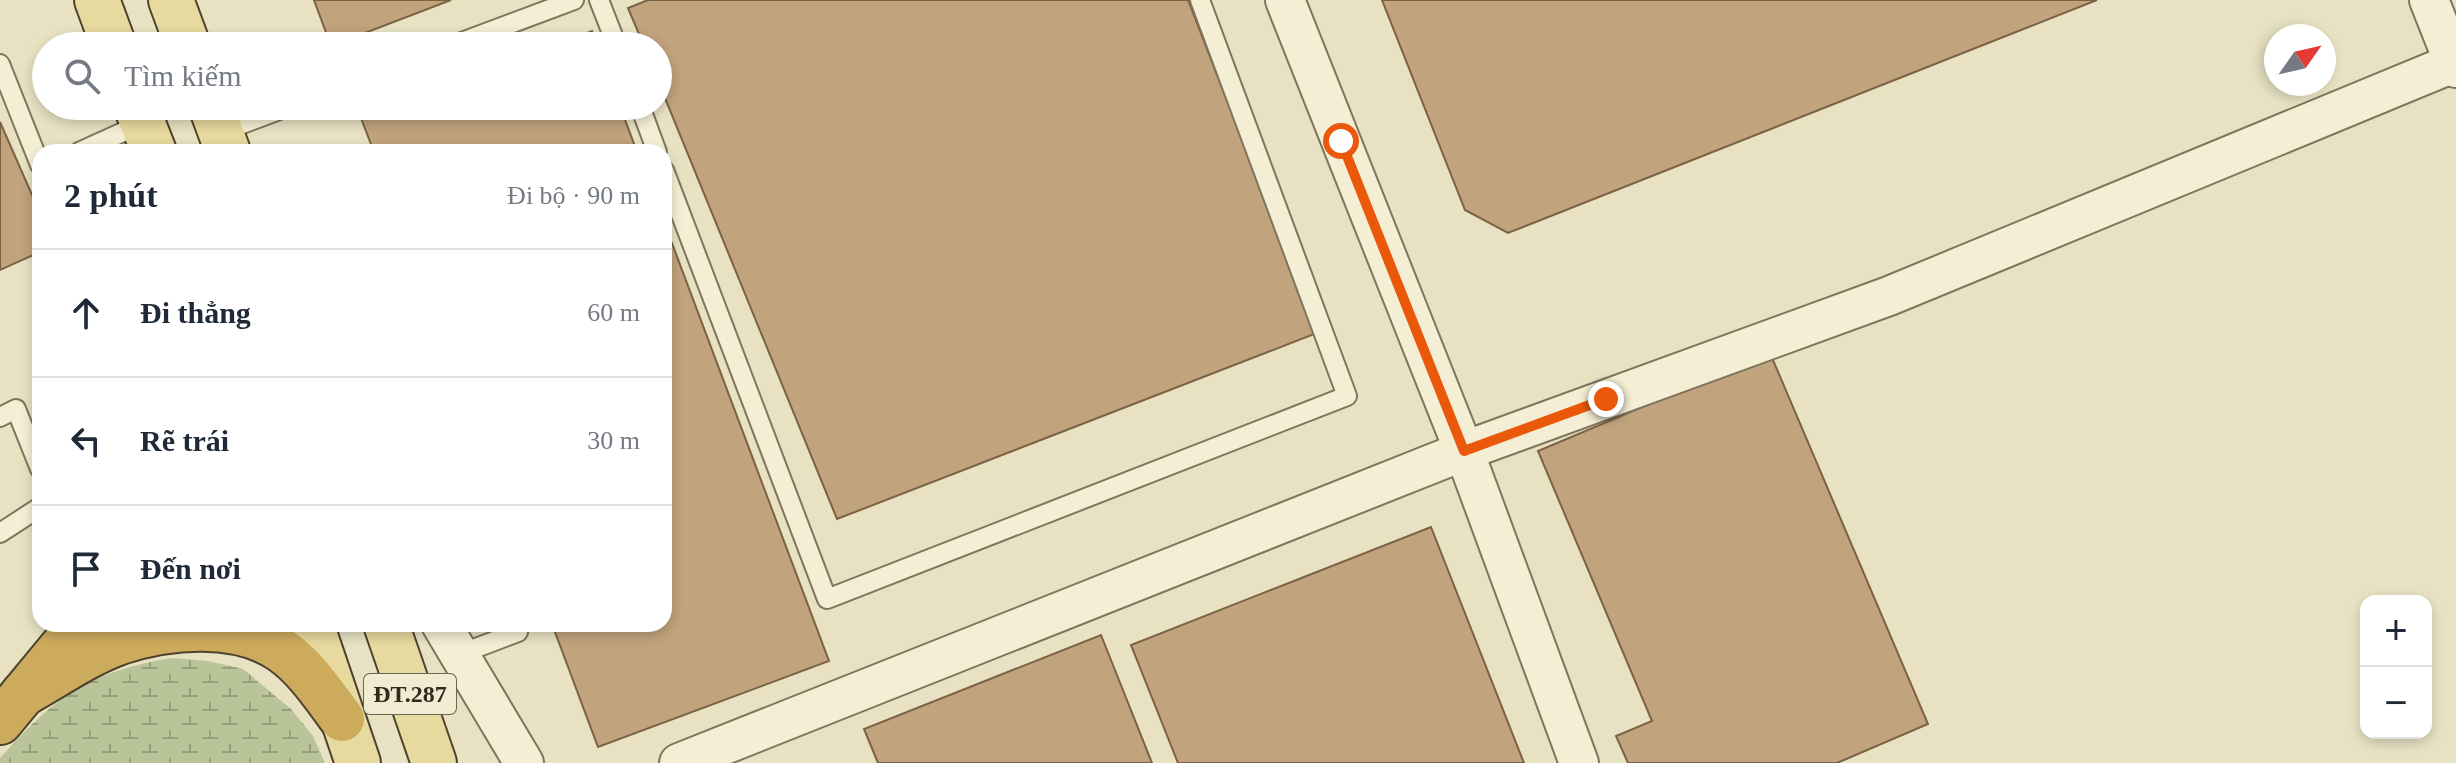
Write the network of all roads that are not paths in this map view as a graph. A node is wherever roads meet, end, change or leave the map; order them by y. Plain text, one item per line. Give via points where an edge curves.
1 (97, 0) edge
2 (171, 0) edge
3 (574, 0) edge
4 (599, 0) edge
5 (1200, 0) edge
6 (1285, 0) edge
7 (2429, 0) edge
8 (109, 32) edge
9 (183, 32) edge
10 (488, 32) edge
11 (612, 32) edge
12 (0, 64) edge
13 (2455, 65) edge
14 (249, 120) edge
15 (645, 120) edge
16 (144, 127) edge
17 (220, 130) edge
18 (100, 144) edge
19 (654, 144) edge
20 (32, 145) edge
21 (672, 191) edge
22 (0, 417) edge
23 (32, 449) edge
24 (1464, 451) junction
25 (32, 512) edge
26 (0, 533) edge
27 (74, 632) edge
28 (173, 632) edge
29 (230, 632) edge
30 (314, 632) edge
31 (389, 632) edge
32 (518, 632) dead end
33 (450, 639) edge
34 (11, 708) edge
35 (342, 719) junction
36 (358, 763) edge
37 (434, 763) edge
38 (524, 763) edge
39 (679, 763) edge
40 (1579, 763) edge

1 - 8 main road
2 - 9 main road
3 - 10 lane
4 - 11 lane
5 - 21 lane via 1347,396 827,599
6 - 24 street
7 - 13 street
12 - 20 lane
13 - 24 street via 1889,296
14 - 17 lane
15 - 19 lane
16 - 18 lane
22 - 23 lane via 16,409
24 - 39 street
24 - 40 street
25 - 26 lane
27 - 34 highway
28 - 34 highway via 118,643
29 - 35 highway via 282,650
30 - 35 main road, ĐT.287
31 - 37 main road, ĐT.287
32 - 33 lane
33 - 38 street
35 - 36 main road, ĐT.287

